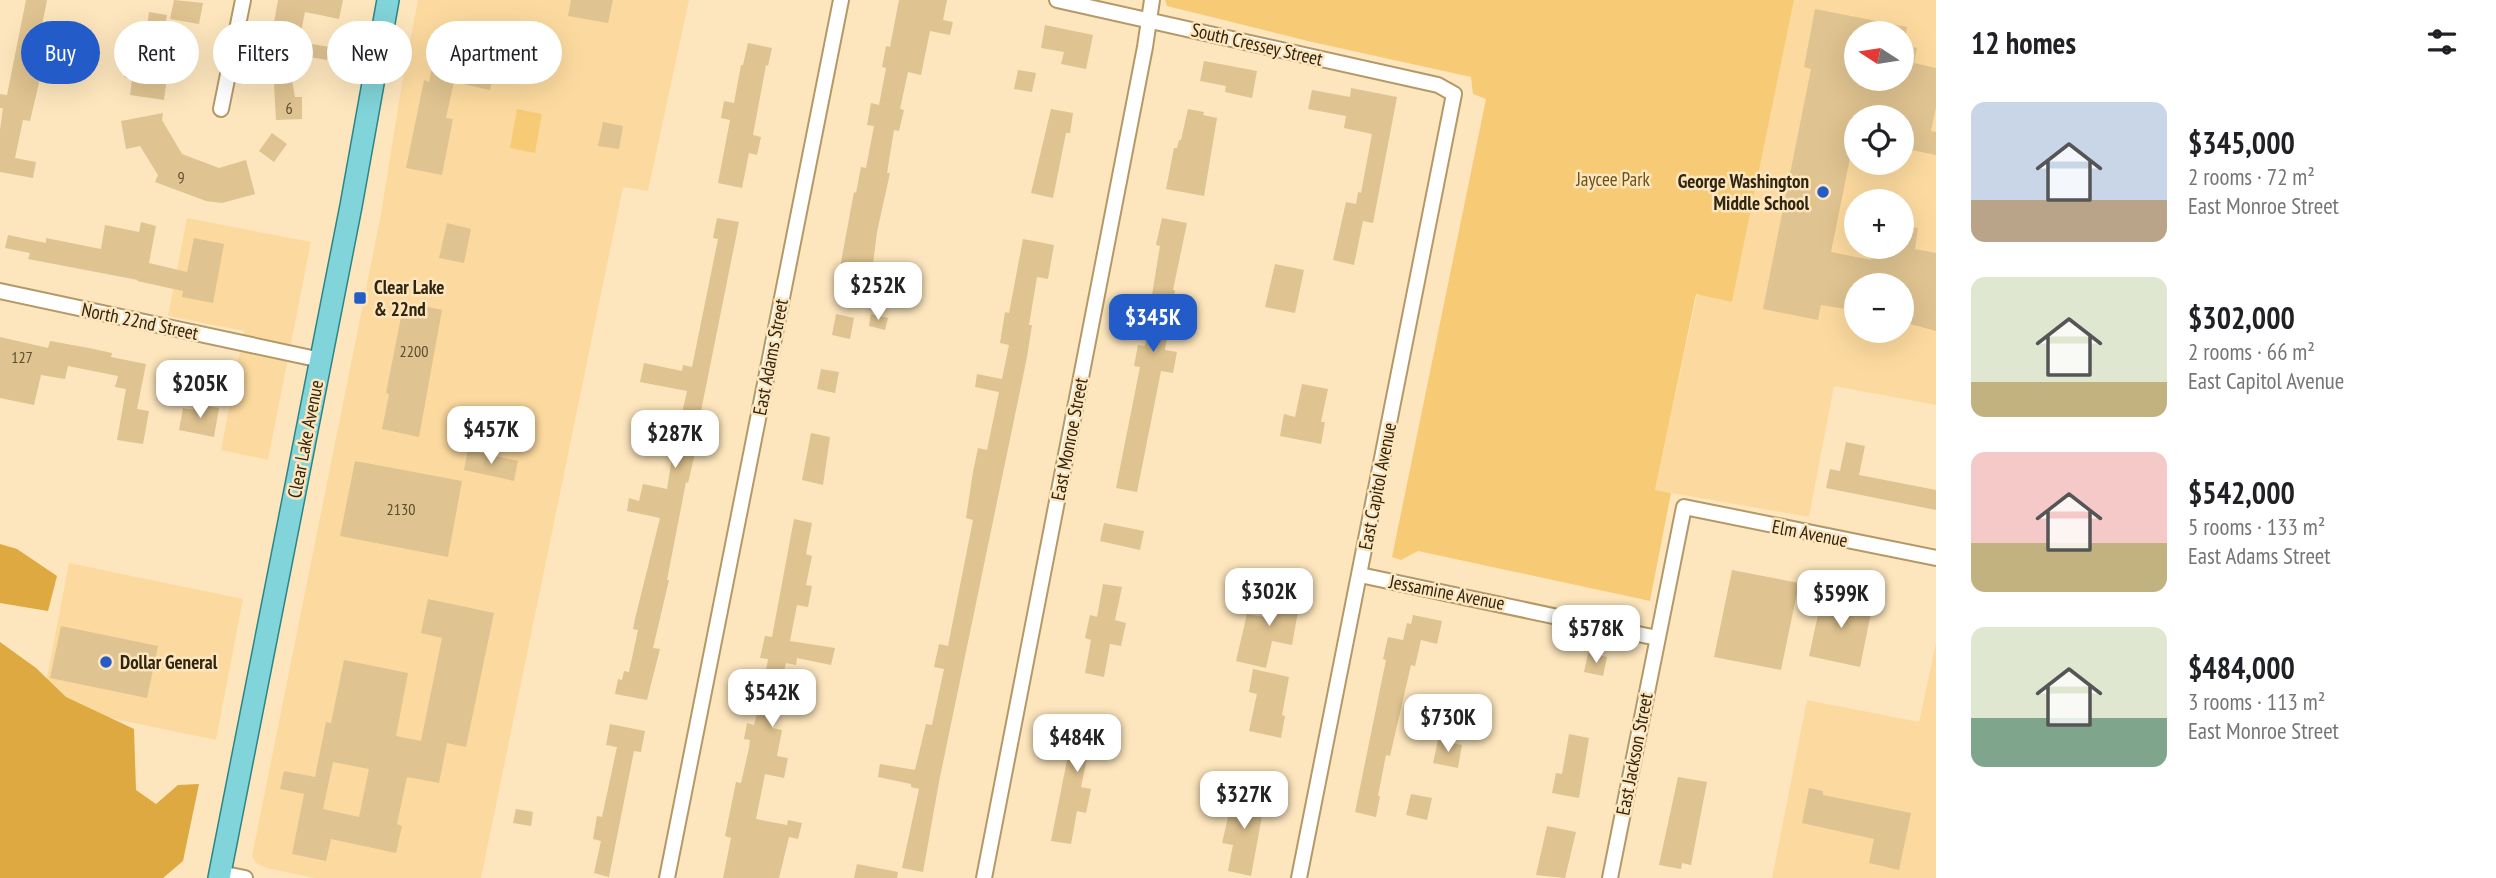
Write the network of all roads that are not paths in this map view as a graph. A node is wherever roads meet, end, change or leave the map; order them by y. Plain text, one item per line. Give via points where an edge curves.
1 (243, 0) edge
2 (388, 0) edge
3 (841, 0) edge
4 (1057, 0) edge
5 (1152, 0) edge
6 (1149, 19) junction
7 (1454, 94) joint
8 (221, 109) dead end
9 (0, 291) edge
10 (321, 360) junction
11 (1684, 507) joint
12 (1936, 558) edge
13 (1360, 575) junction
14 (1657, 638) junction
15 (220, 876) edge
16 (245, 878) edge
17 (667, 878) edge
18 (984, 878) edge
19 (1299, 878) edge
20 (1609, 878) edge

1 - 8 street
2 - 10 main road, Clear Lake Avenue
3 - 17 street, East Adams Street
4 - 6 street, South Cressey Street
5 - 6 street, East Monroe Street
6 - 7 street, South Cressey Street via 1438,85
6 - 18 street, East Monroe Street
7 - 13 street, East Capitol Avenue
9 - 10 street, North 22nd Street
10 - 15 main road, Clear Lake Avenue
11 - 12 street, Elm Avenue
11 - 14 street, East Jackson Street
13 - 14 street, Jessamine Avenue
13 - 19 street, East Capitol Avenue
14 - 20 street, East Jackson Street
15 - 16 street

